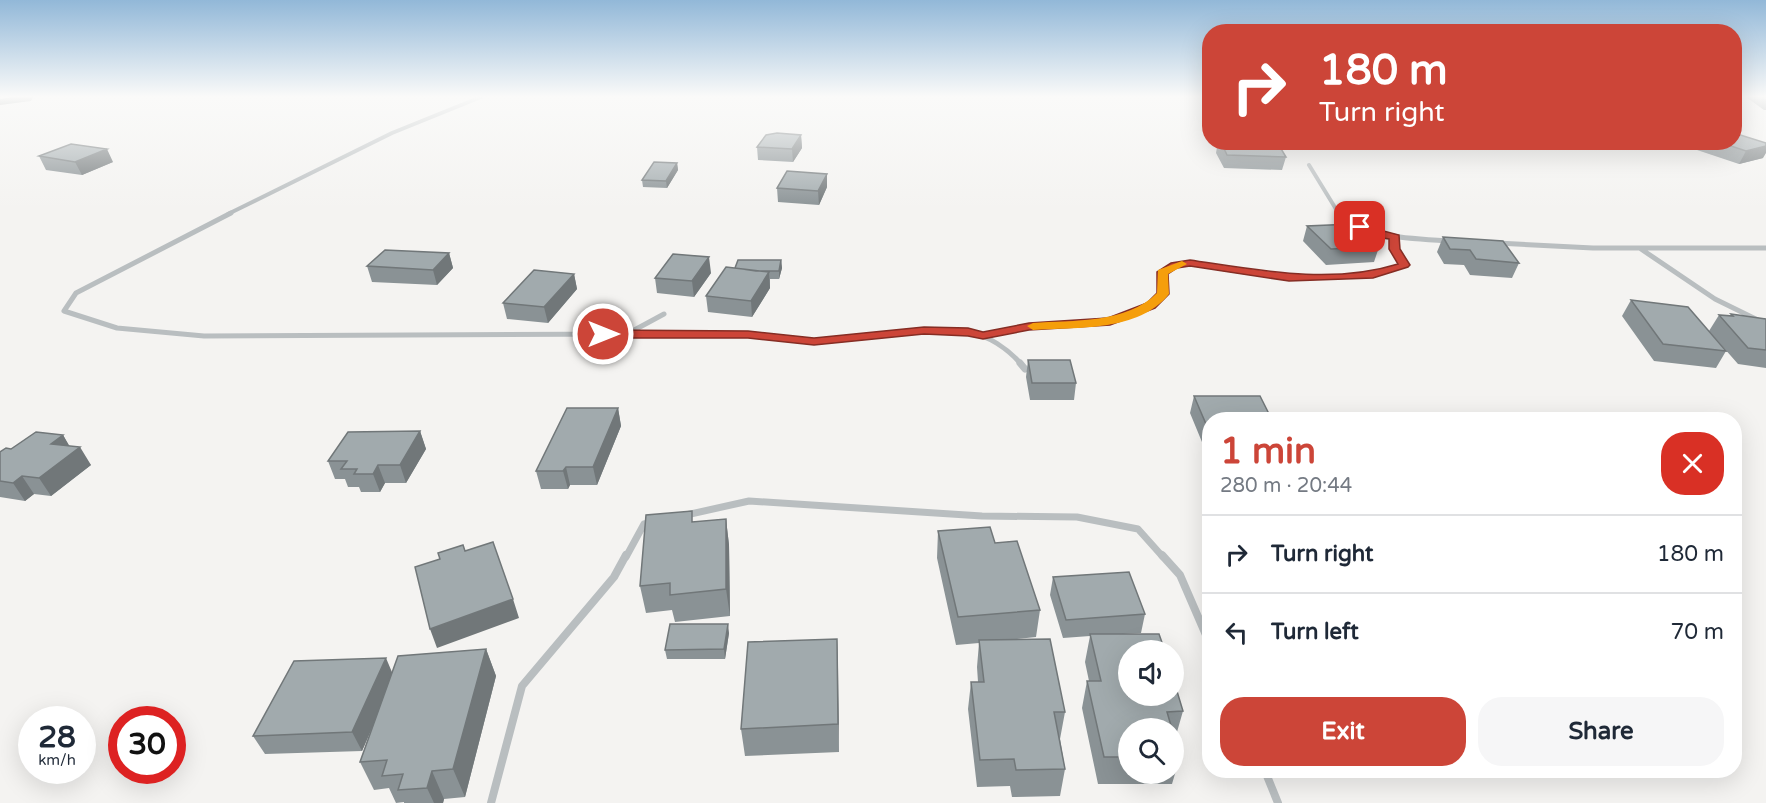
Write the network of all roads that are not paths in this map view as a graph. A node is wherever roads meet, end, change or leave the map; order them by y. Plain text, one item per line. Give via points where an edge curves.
1 (389, 134) edge
2 (1309, 165) dead end
3 (1395, 237) junction
4 (1455, 241) edge
5 (1490, 243) edge
6 (1766, 248) edge
7 (1641, 249) junction
8 (663, 314) dead end
9 (1766, 324) edge
10 (627, 334) junction
11 (983, 336) junction
12 (1024, 369) dead end
13 (679, 517) edge
14 (668, 519) edge
15 (1202, 626) edge
16 (1268, 778) edge
17 (492, 803) edge
18 (1278, 803) edge

1 - 10 street via 249,202 76,293 64,311 117,328 204,336
2 - 3 street via 1342,219 1378,235
3 - 4 street
3 - 11 street via 1394,249 1404,265 1373,275 1289,277 1190,263 1174,265 1162,272 1163,294 1151,306 1110,321 1029,327
5 - 7 street
6 - 7 street
7 - 9 street via 1715,299
8 - 10 street
10 - 11 street via 748,334 814,342 924,330
11 - 12 street
13 - 15 street via 749,501 982,516 1077,517 1138,529 1180,575
14 - 17 street via 644,524 614,578 522,686
16 - 18 street

